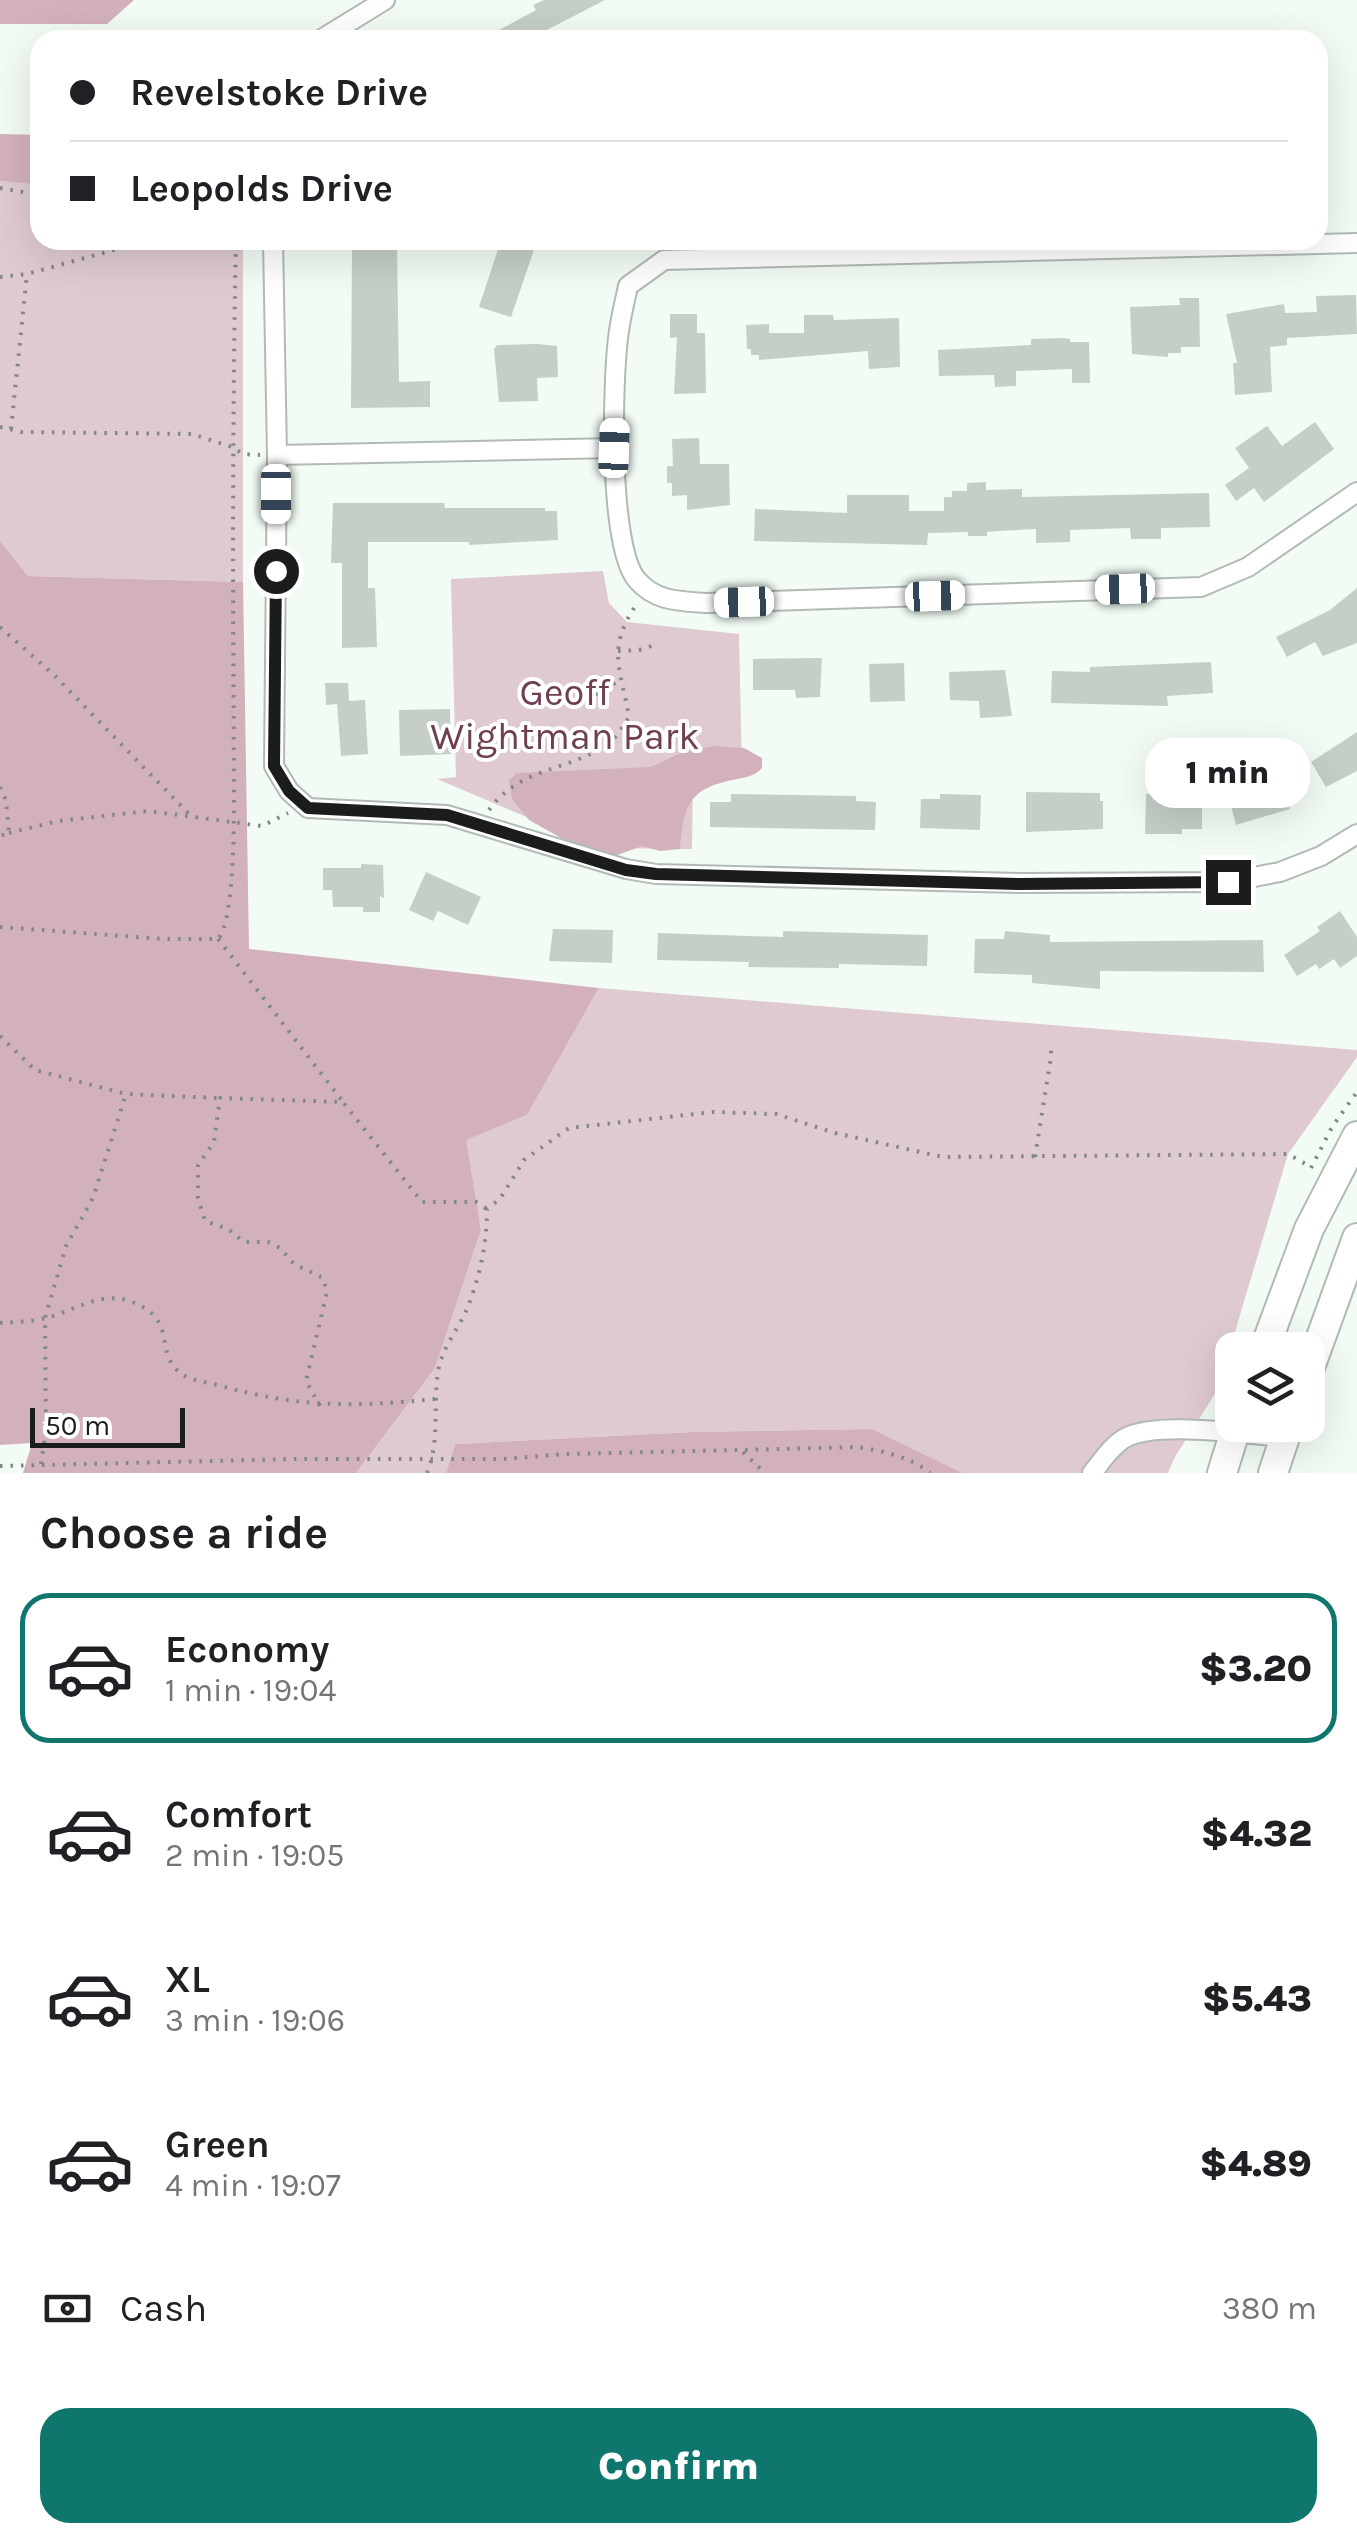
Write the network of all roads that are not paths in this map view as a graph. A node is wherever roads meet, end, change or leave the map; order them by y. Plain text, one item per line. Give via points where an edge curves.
1 (385, 0) edge
2 (336, 30) edge
3 (1357, 244) edge
4 (1328, 245) edge
5 (273, 250) edge
6 (1097, 250) edge
7 (614, 448) junction
8 (277, 455) junction
9 (1357, 492) edge
10 (1357, 834) edge
11 (1357, 1136) edge
12 (1357, 1238) edge
13 (1271, 1332) edge
14 (1323, 1332) edge
15 (1215, 1429) edge
16 (1232, 1442) edge
17 (1283, 1442) edge
18 (1092, 1473) edge
19 (1222, 1473) edge
20 (1273, 1473) edge

1 - 2 street
3 - 4 street
5 - 8 street
6 - 7 street via 664,260 628,286 618,334
7 - 8 street
7 - 9 street via 624,554 634,578 662,599 706,604 1201,586 1248,567
8 - 10 street via 274,763 301,804 316,810 432,812 656,874 1019,884 1228,882 1280,872
11 - 13 main road via 1309,1229
12 - 14 main road
15 - 18 street via 1128,1436
16 - 19 main road
17 - 20 main road

